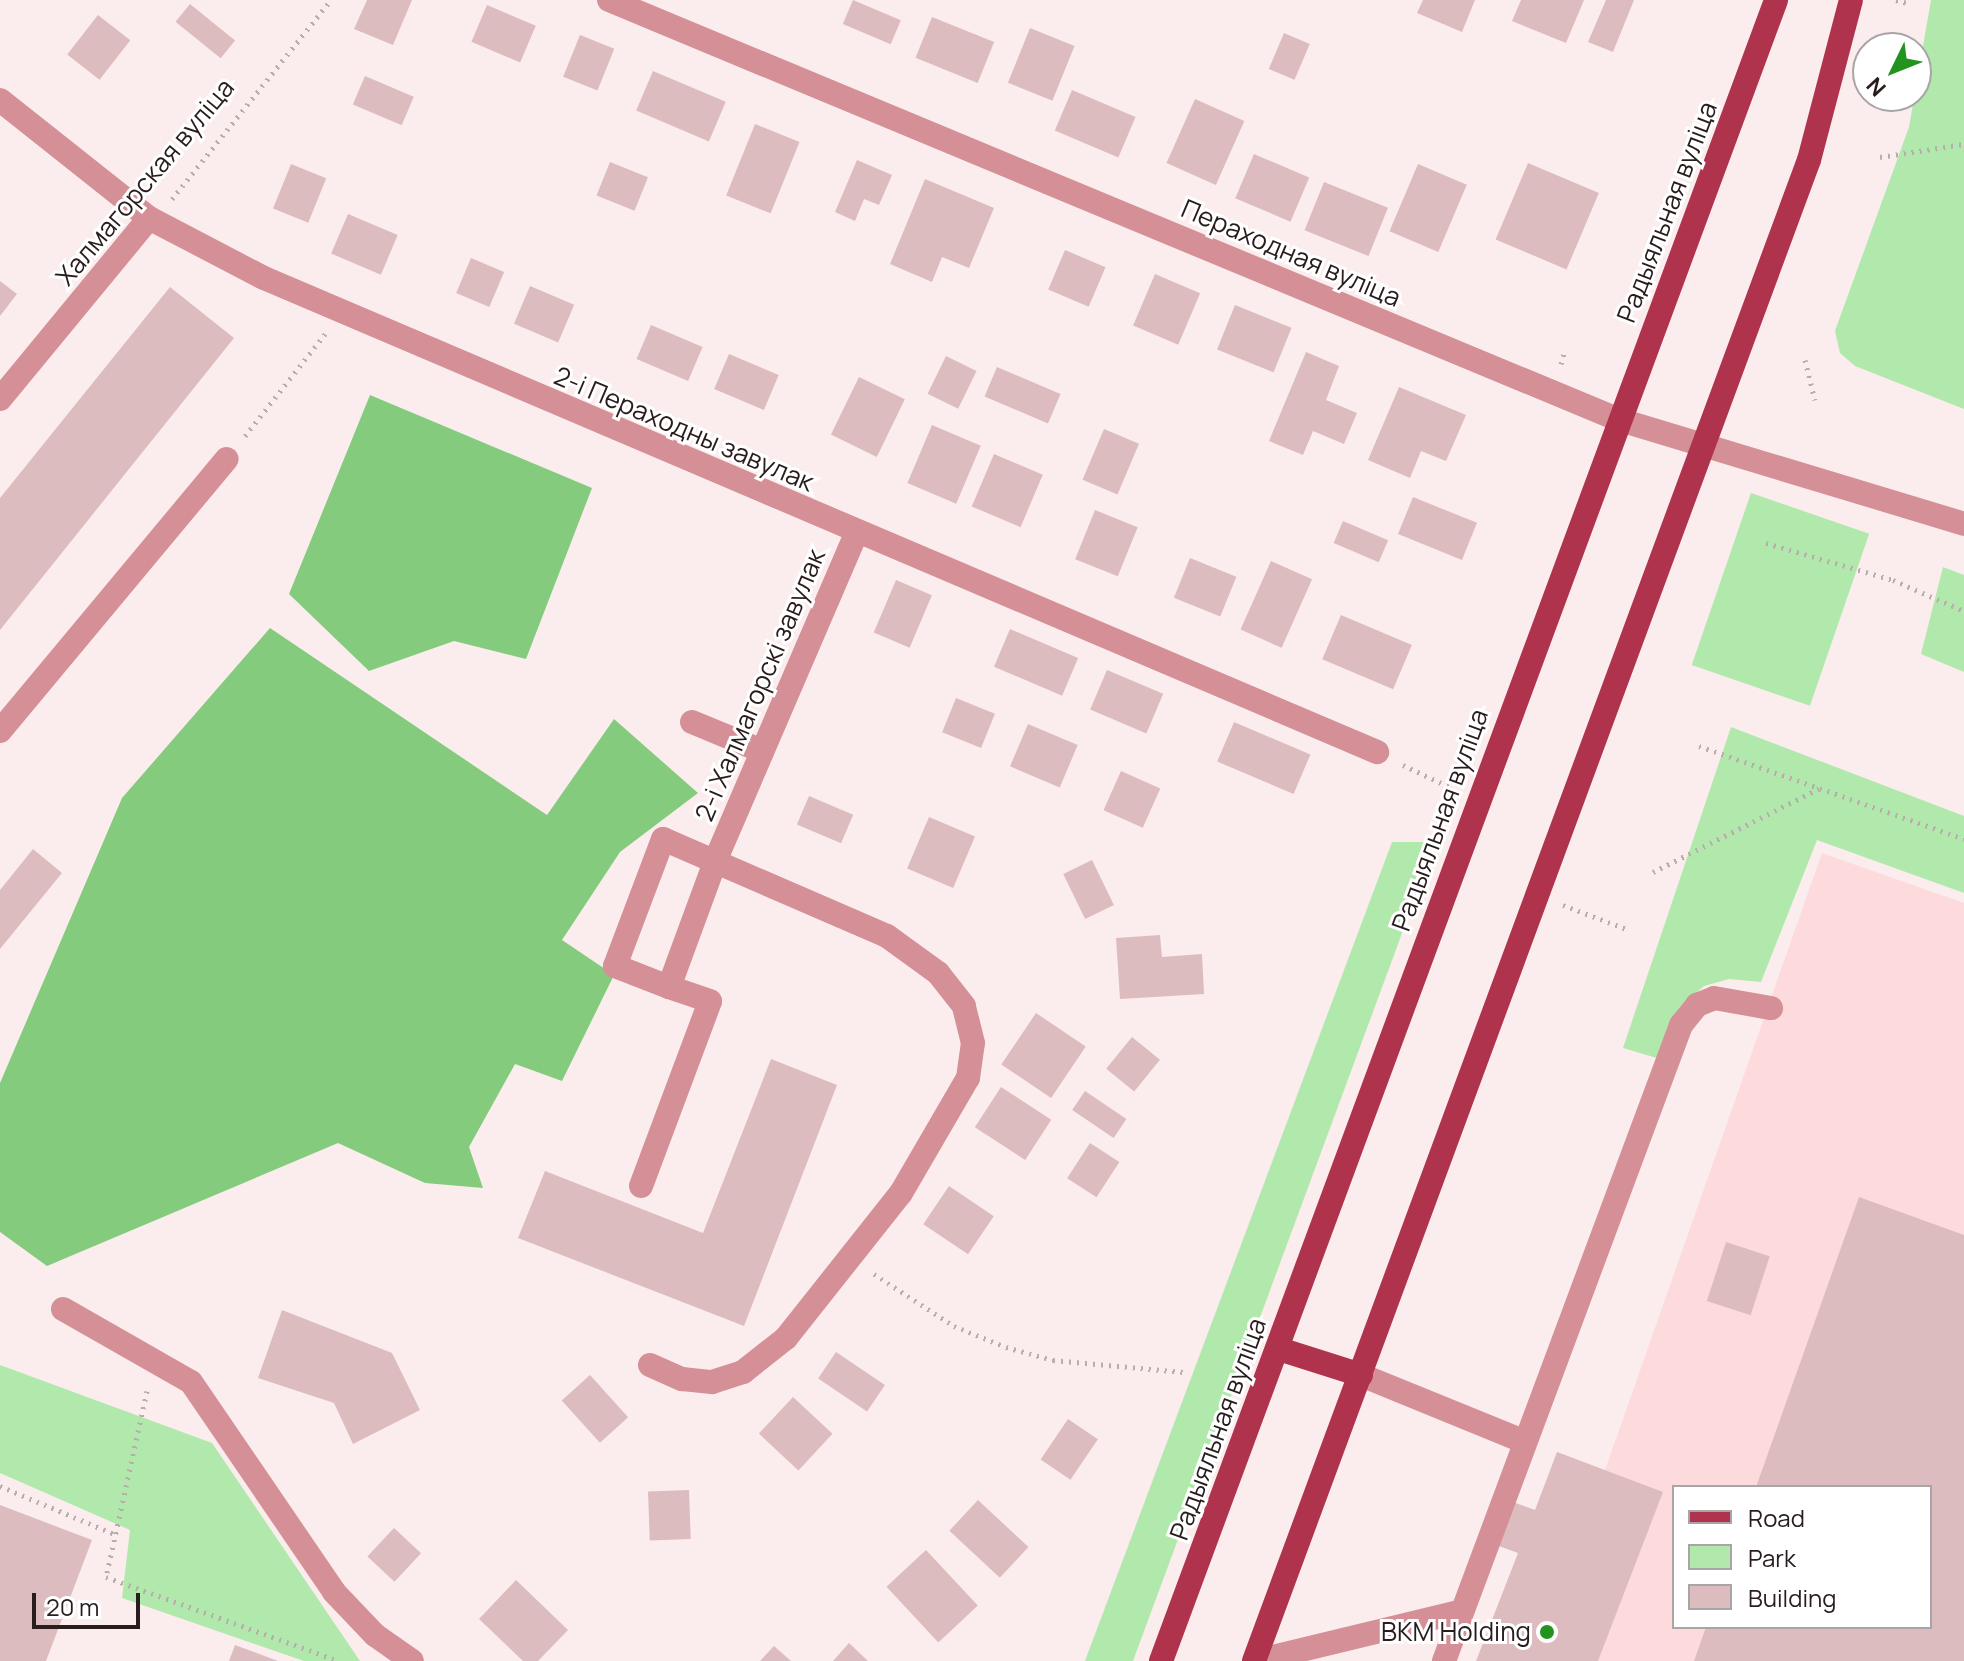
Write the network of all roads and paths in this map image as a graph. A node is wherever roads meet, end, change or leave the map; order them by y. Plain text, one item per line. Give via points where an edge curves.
1 (331, 0) edge
2 (609, 0) edge
3 (1776, 0) edge
4 (1851, 0) edge
5 (1896, 0) edge
6 (1907, 3) dead end
7 (0, 100) edge
8 (1964, 144) edge
9 (1880, 157) dead end
10 (149, 218) junction
11 (335, 321) dead end
12 (1565, 350) dead end
13 (1805, 360) dead end
14 (1560, 370) dead end
15 (0, 399) edge
16 (1815, 400) dead end
17 (1617, 419) junction
18 (1702, 446) junction
19 (227, 459) joint
20 (1964, 524) edge
21 (856, 534) junction
22 (1766, 543) dead end
23 (1964, 611) edge
24 (692, 722) dead end
25 (0, 731) edge
26 (1699, 746) dead end
27 (762, 751) junction
28 (1377, 752) dead end
29 (1820, 788) junction
30 (1964, 839) edge
31 (716, 859) junction
32 (1653, 872) dead end
33 (1535, 895) junction
34 (1629, 930) dead end
35 (669, 987) junction
36 (1771, 1008) dead end
37 (641, 1186) dead end
38 (849, 1258) junction
39 (63, 1309) dead end
40 (1279, 1349) junction
41 (650, 1365) dead end
42 (1183, 1372) dead end
43 (1361, 1375) junction
44 (149, 1385) dead end
45 (1525, 1442) junction
46 (0, 1486) edge
47 (114, 1534) junction
48 (1462, 1611) junction
49 (339, 1661) edge
50 (412, 1661) edge
51 (1161, 1661) edge
52 (1255, 1661) edge
53 (1444, 1661) edge

1 - 10 path, Халмагорская вуліца via 179,193
2 - 17 street, Пераходная вуліца
3 - 17 main road, Радыяльная вуліца
4 - 18 main road via 1809,160
5 - 6 path
7 - 10 street, 2-і Пераходны завулак
8 - 9 path
10 - 15 street, Халмагорская вуліца
10 - 21 street, 2-і Пераходны завулак via 264,278
11 - 19 path
12 - 14 path
13 - 16 path
17 - 18 street, Пераходная вуліца
17 - 40 main road, Радыяльная вуліца
18 - 20 street, Пераходная вуліца
18 - 33 main road
19 - 25 street
21 - 27 street, 2-і Халмагорскі завулак
21 - 28 street, 2-і Пераходны завулак
22 - 23 path via 1893,580
24 - 27 street
26 - 29 path
27 - 31 street, 2-і Халмагорскі завулак
29 - 30 path
29 - 32 path
31 - 35 street, 2-і Халмагорскі завулак
31 - 35 street via 663,839 615,966
31 - 38 street, 2-і Халмагорскі завулак via 887,936 938,973 964,1006 973,1043 968,1078 901,1193
33 - 34 path
33 - 43 main road
35 - 37 street via 710,1001
36 - 45 street via 1714,998 1697,1005 1681,1025
38 - 41 street, 2-і Халмагорскі завулак via 786,1338 743,1372 712,1382 682,1379
38 - 42 path via 954,1326 1006,1347 1053,1360
39 - 50 street via 191,1382 334,1592 375,1635
40 - 43 main road
40 - 51 main road, Радыяльная вуліца
43 - 45 street
43 - 52 main road
44 - 47 path
45 - 48 street
46 - 47 path
47 - 49 path via 106,1577
48 - 52 street
48 - 53 street

